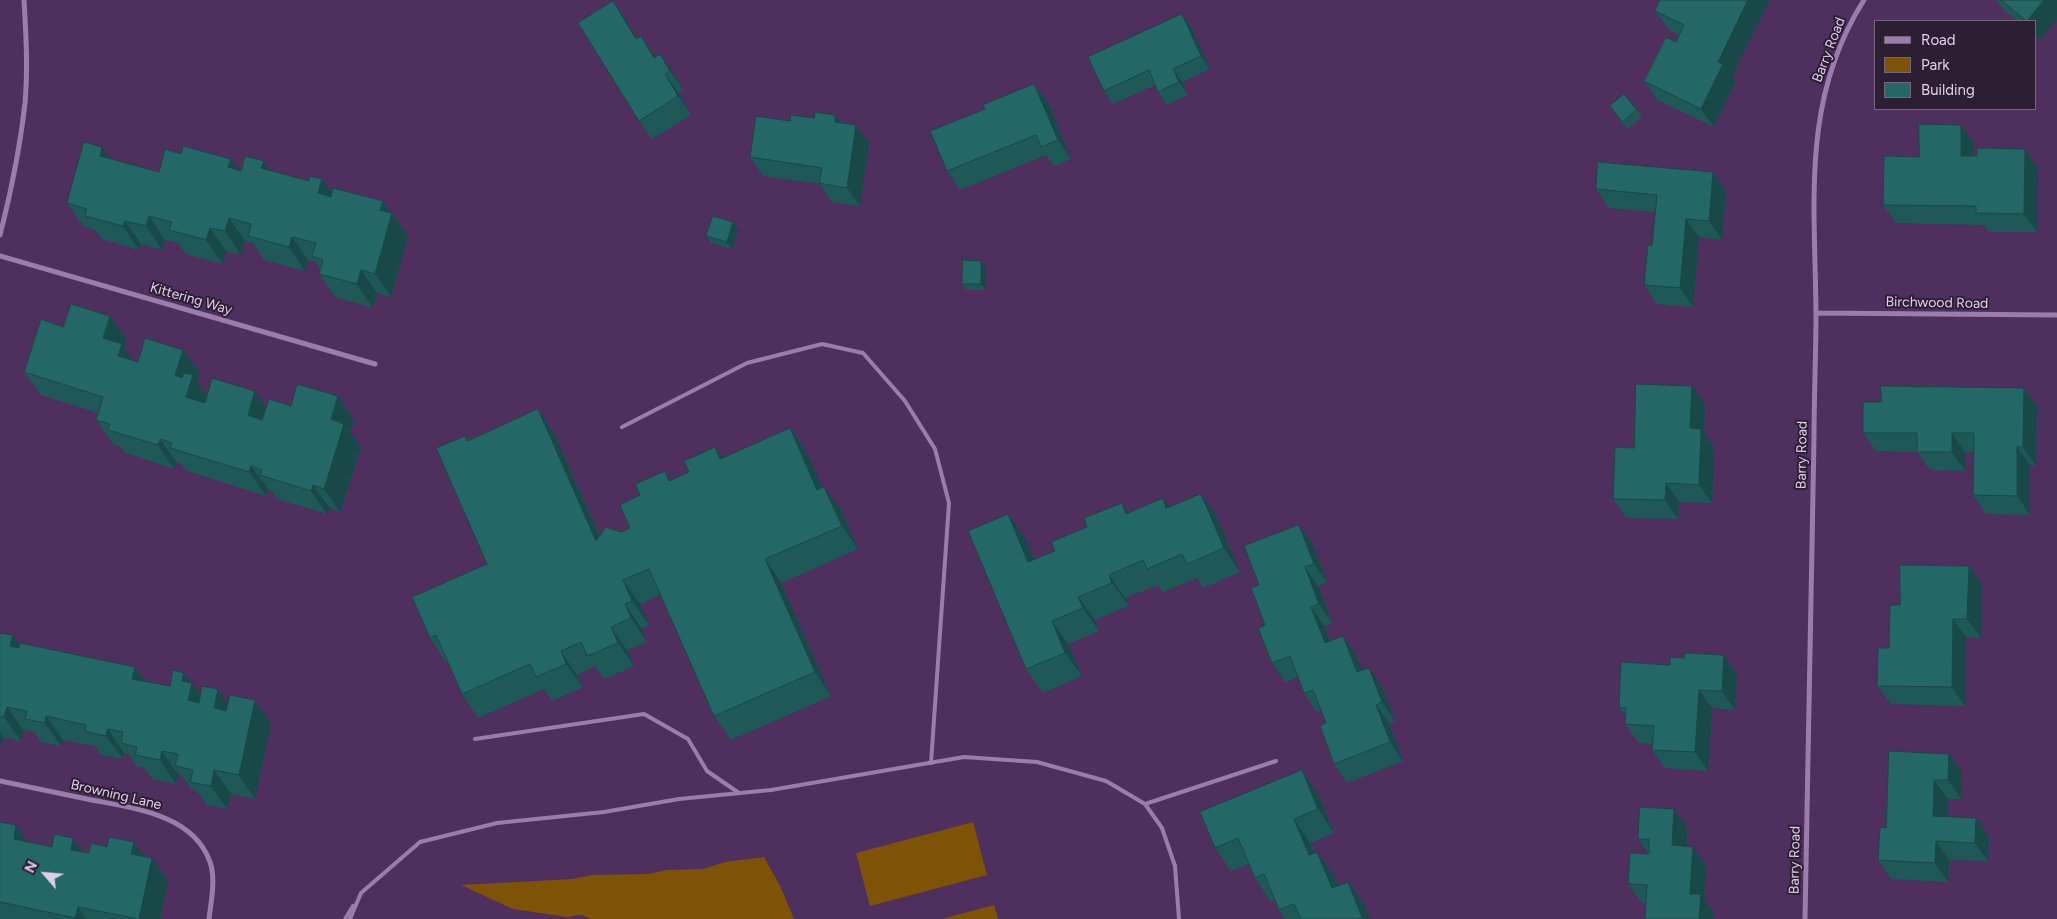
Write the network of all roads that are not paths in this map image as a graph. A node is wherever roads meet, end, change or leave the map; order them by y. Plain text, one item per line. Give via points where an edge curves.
1 (24, 0) edge
2 (1864, 0) edge
3 (0, 235) edge
4 (0, 256) edge
5 (1816, 313) junction
6 (2057, 315) edge
7 (375, 364) dead end
8 (622, 427) dead end
9 (475, 739) dead end
10 (1276, 761) dead end
11 (931, 763) junction
12 (0, 781) edge
13 (739, 794) junction
14 (1145, 804) junction
15 (362, 893) junction
16 (209, 919) edge
17 (345, 919) edge
18 (350, 919) edge
19 (1179, 919) edge
20 (1805, 919) edge

1 - 3 street via 27,51 25,103
2 - 5 street, Barry Road via 1836,54 1820,120 1813,189
4 - 7 street, Kittering Way
5 - 6 street, Birchwood Road
5 - 20 street, Barry Road
8 - 11 lane via 747,363 822,344 863,352 906,401 934,449 949,503
9 - 13 lane via 644,714 688,739 707,771
10 - 14 lane
11 - 13 lane
11 - 14 lane via 964,757 1037,762 1106,781
12 - 16 street, Browning Lane via 149,812 174,822 198,839 211,863
13 - 15 lane via 497,823 420,842
14 - 19 lane via 1162,828 1176,866
15 - 17 lane
15 - 18 lane

